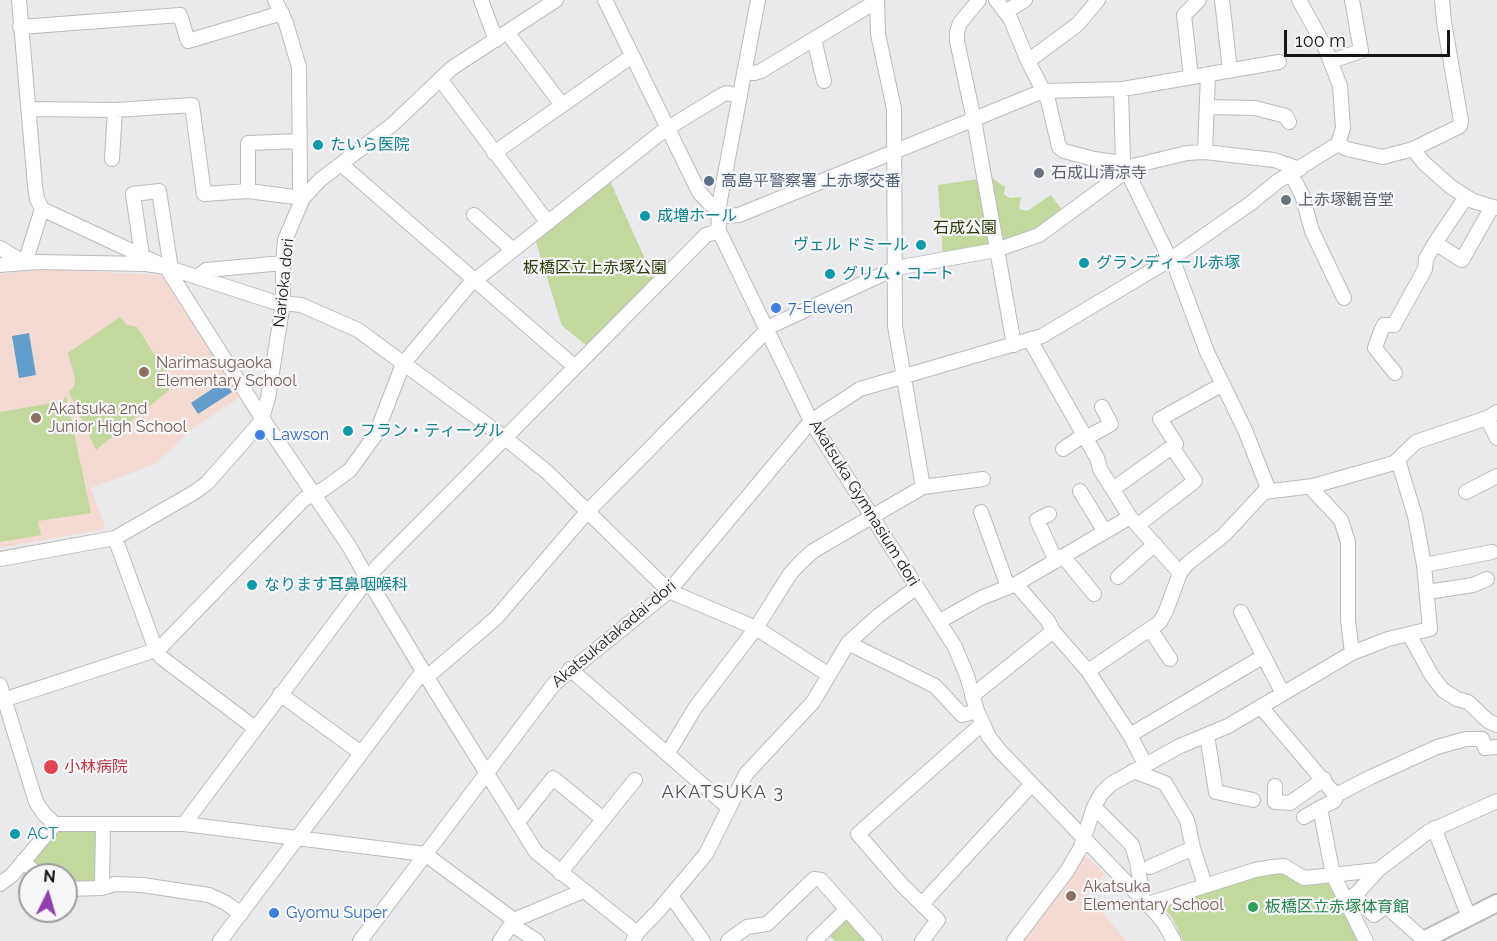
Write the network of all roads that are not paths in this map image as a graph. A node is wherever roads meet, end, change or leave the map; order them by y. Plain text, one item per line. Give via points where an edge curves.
1 (19, 0) edge
2 (275, 0) edge
3 (481, 0) edge
4 (556, 0) edge
5 (605, 0) edge
6 (758, 0) edge
7 (979, 0) edge
8 (996, 0) edge
9 (1025, 0) edge
10 (1098, 0) edge
11 (1199, 0) edge
12 (1222, 0) edge
13 (1299, 0) edge
14 (1352, 0) edge
15 (1442, 0) edge
16 (877, 1) edge
17 (1005, 12) junction
18 (282, 14) junction
19 (20, 27) junction
20 (501, 36) junction
21 (814, 39) junction
22 (632, 56) junction
23 (1028, 61) junction
24 (1331, 61) junction
25 (1279, 62) dead end
26 (1230, 70) junction
27 (744, 72) junction
28 (1208, 74) junction
29 (1191, 77) junction
30 (440, 79) junction
31 (824, 81) dead end
32 (1121, 89) junction
33 (1043, 91) junction
34 (740, 96) junction
35 (562, 105) junction
36 (1207, 107) junction
37 (29, 109) junction
38 (115, 110) junction
39 (974, 120) junction
40 (1289, 122) dead end
41 (668, 128) junction
42 (300, 141) junction
43 (1338, 144) junction
44 (1413, 149) junction
45 (1205, 152) junction
46 (494, 153) junction
47 (894, 153) junction
48 (112, 159) dead end
49 (342, 165) junction
50 (1124, 166) junction
51 (1295, 171) junction
52 (248, 191) junction
53 (1466, 197) junction
54 (303, 198) junction
55 (1494, 208) edge
56 (42, 209) junction
57 (718, 211) junction
58 (474, 215) dead end
59 (548, 223) junction
60 (719, 231) junction
61 (1435, 243) junction
62 (0, 248) edge
63 (513, 250) junction
64 (996, 250) junction
65 (142, 256) junction
66 (1171, 260) junction
67 (25, 263) junction
68 (283, 263) junction
69 (0, 265) edge
70 (168, 268) junction
71 (896, 268) junction
72 (198, 277) junction
73 (474, 281) junction
74 (1344, 298) dead end
75 (283, 303) junction
76 (766, 329) junction
77 (1030, 340) junction
78 (1014, 345) junction
79 (404, 364) junction
80 (575, 367) junction
81 (1395, 373) dead end
82 (905, 376) junction
83 (1223, 384) junction
84 (1102, 407) dead end
85 (1492, 415) edge
86 (262, 418) junction
87 (812, 421) junction
88 (1085, 437) junction
89 (506, 438) junction
90 (1497, 438) edge
91 (1172, 447) junction
92 (1063, 449) dead end
93 (1398, 460) junction
94 (1497, 476) edge
95 (983, 479) dead end
96 (922, 487) junction
97 (1310, 487) junction
98 (1113, 489) junction
99 (1080, 491) dead end
100 (1269, 491) junction
101 (1466, 492) dead end
102 (315, 493) junction
103 (587, 512) junction
104 (981, 512) dead end
105 (1049, 514) dead end
106 (873, 515) junction
107 (1134, 521) junction
108 (1105, 532) junction
109 (115, 538) junction
110 (1155, 544) junction
111 (1492, 552) dead end
112 (1060, 558) junction
113 (0, 559) edge
114 (1425, 564) junction
115 (1180, 573) junction
116 (1118, 577) dead end
117 (367, 578) junction
118 (1487, 579) dead end
119 (1012, 585) junction
120 (917, 587) junction
121 (669, 591) junction
122 (1427, 592) junction
123 (1094, 594) dead end
124 (1241, 612) dead end
125 (940, 621) junction
126 (756, 627) junction
127 (1150, 629) junction
128 (1053, 631) junction
129 (1409, 634) junction
130 (848, 643) junction
131 (156, 650) junction
132 (1352, 653) junction
133 (1264, 656) junction
134 (1170, 659) dead end
135 (570, 669) junction
136 (1088, 670) junction
137 (425, 674) junction
138 (829, 675) junction
139 (0, 685) edge
140 (1282, 692) junction
141 (280, 694) junction
142 (972, 696) junction
143 (2, 700) edge
144 (1261, 707) junction
145 (979, 718) junction
146 (1497, 725) edge
147 (255, 728) junction
148 (1130, 735) junction
149 (1207, 735) junction
150 (1497, 747) edge
151 (361, 753) junction
152 (668, 753) junction
153 (1139, 768) junction
154 (486, 772) junction
155 (1324, 779) junction
156 (634, 780) dead end
157 (1032, 784) junction
158 (1275, 786) dead end
159 (1338, 794) junction
160 (1253, 800) dead end
161 (1497, 801) edge
162 (1094, 807) junction
163 (729, 808) junction
164 (1320, 808) junction
165 (1304, 817) dead end
166 (603, 819) junction
167 (518, 822) junction
168 (55, 824) junction
169 (103, 824) junction
170 (184, 824) junction
171 (1434, 828) junction
172 (298, 838) junction
173 (1084, 838) junction
174 (1193, 848) junction
175 (425, 854) junction
176 (23, 861) joint
177 (1143, 864) junction
178 (1378, 870) junction
179 (560, 873) junction
180 (1333, 875) junction
181 (0, 884) edge
182 (1205, 885) junction
183 (102, 888) junction
184 (78, 889) edge
185 (583, 891) junction
186 (671, 896) junction
187 (1350, 900) junction
188 (1146, 902) junction
189 (1497, 903) edge
190 (922, 904) junction
191 (847, 909) junction
192 (241, 914) junction
193 (1469, 917) junction
194 (513, 922) junction
195 (635, 937) edge
196 (1423, 940) edge
197 (220, 941) edge
198 (360, 941) edge
199 (500, 941) edge
200 (537, 941) edge
201 (703, 941) edge
202 (728, 941) edge
203 (814, 941) edge
204 (875, 941) edge
205 (922, 941) edge
206 (1014, 941) edge
207 (1174, 941) edge
208 (1366, 941) edge

1 - 19 street
2 - 18 street
3 - 20 street
4 - 20 street, Narioka dori
5 - 22 street
6 - 27 street, Akatsuka Gymnasium dori
7 - 39 street via 957,32
8 - 17 street
9 - 17 street
10 - 23 street via 1078,24
11 - 29 street via 1184,15
12 - 26 street
13 - 24 street
14 - 24 street via 1361,51
15 - 44 street via 1461,123
16 - 21 street
16 - 47 street via 878,34 894,109
17 - 23 street
18 - 19 street via 188,41 180,15
18 - 42 street via 299,67
19 - 37 street
20 - 30 street, Narioka dori
20 - 35 street
21 - 27 street via 761,71
21 - 31 street
22 - 35 street
22 - 41 street
23 - 33 street
24 - 43 street via 1343,107
25 - 26 street
26 - 28 street
27 - 34 street, Akatsuka Gymnasium dori
28 - 29 street
28 - 36 street
29 - 32 street
30 - 46 street
30 - 49 street, Narioka dori
32 - 33 street
32 - 50 street
33 - 39 street
33 - 50 street via 1059,147
34 - 41 street via 722,95
34 - 57 street, Akatsuka Gymnasium dori
35 - 46 street
36 - 40 street via 1255,108 1286,116
36 - 45 street
37 - 38 street
37 - 56 street via 35,186
38 - 48 street
38 - 52 street via 192,105 204,194
39 - 47 street
39 - 64 street
41 - 57 street via 699,192
41 - 59 street
42 - 52 street via 248,143
42 - 54 street
43 - 44 street via 1383,157
43 - 51 street, Akatsukatakadai-dori
44 - 53 street via 1450,188
45 - 50 street
45 - 51 street via 1274,160
46 - 59 street
47 - 57 street via 739,215 726,216
47 - 71 street
49 - 54 street, Narioka dori
49 - 73 street
50 - 64 street via 1039,235
50 - 66 street
51 - 66 street, Akatsukatakadai-dori
51 - 74 street via 1312,231
52 - 54 street
53 - 55 street
53 - 61 street
54 - 68 street, Narioka dori via 285,240
55 - 61 street via 1462,260
56 - 65 street
56 - 67 street
57 - 60 street, Akatsuka Gymnasium dori
58 - 63 street
59 - 63 street
60 - 76 street, Akatsuka Gymnasium dori
60 - 80 street via 706,235
61 - 81 street via 1394,325 1384,326 1375,348
62 - 67 street
63 - 73 street
64 - 71 street
64 - 78 street
65 - 70 street
65 - 70 street via 133,194 159,191
66 - 77 street, Akatsukatakadai-dori
66 - 83 street
67 - 69 street
67 - 70 street via 146,264
68 - 72 street via 206,270
68 - 75 street, Narioka dori
70 - 72 street
70 - 86 street
71 - 76 street
71 - 82 street via 895,326
72 - 75 street
73 - 79 street
73 - 80 street
75 - 79 street via 301,305 347,324
75 - 86 street, Narioka dori
76 - 87 street, Akatsuka Gymnasium dori
76 - 103 street
77 - 78 street, Akatsukatakadai-dori
77 - 88 street
78 - 82 street, Akatsukatakadai-dori
79 - 89 street
79 - 102 street via 376,434 350,470
80 - 89 street
82 - 87 street, Akatsukatakadai-dori via 857,390
82 - 96 street
83 - 91 street via 1161,420 1176,444
83 - 100 street
84 - 88 street via 1111,424
85 - 90 street
85 - 93 street via 1416,442
86 - 102 street
86 - 109 street, Narioka dori via 201,488
87 - 106 street, Akatsuka Gymnasium dori
87 - 121 street, Akatsukatakadai-dori
88 - 92 street
88 - 98 street
89 - 103 street via 548,472
89 - 117 street
91 - 98 street
91 - 107 street via 1195,481
93 - 97 street
93 - 114 street
94 - 101 street
95 - 96 street
96 - 106 street
97 - 100 street
97 - 132 street via 1341,520 1348,542
98 - 107 street
99 - 108 street
100 - 115 street
102 - 117 street
102 - 131 street via 304,499
103 - 121 street
103 - 137 street via 496,618
104 - 119 street
105 - 112 street via 1037,520
106 - 120 street, Akatsuka Gymnasium dori
106 - 126 street via 801,562
107 - 108 street
107 - 110 street
108 - 112 street
109 - 113 street, Narioka dori
109 - 131 street
110 - 115 street
110 - 116 street
111 - 114 street
112 - 119 street
112 - 123 street
114 - 122 street
115 - 127 street via 1166,611
117 - 137 street
117 - 141 street
118 - 122 street
119 - 125 street
119 - 128 street
120 - 125 street, Akatsuka Gymnasium dori
120 - 130 street
121 - 126 street
121 - 135 street, Akatsukatakadai-dori
122 - 129 street via 1430,629
124 - 133 street
125 - 142 street, Akatsuka Gymnasium dori via 960,657
126 - 138 street
126 - 152 street
127 - 134 street
127 - 136 street
128 - 136 street
128 - 142 street
129 - 132 street
129 - 146 street via 1443,690 1468,702
130 - 138 street
130 - 145 street via 935,686 962,716
131 - 143 street
131 - 147 street
132 - 140 street
133 - 140 street
133 - 148 street
135 - 152 street
135 - 154 street, Akatsukatakadai-dori via 536,705
136 - 148 street
137 - 151 street
137 - 154 street
138 - 163 street via 813,702 746,774
139 - 143 street
140 - 144 street
141 - 147 street
141 - 151 street
142 - 145 street, Akatsuka Gymnasium dori
143 - 168 street via 36,802
144 - 149 street
144 - 155 street
145 - 157 street, Akatsuka Gymnasium dori via 1000,751
145 - 190 street via 858,834
147 - 170 street
148 - 153 street
149 - 153 street
149 - 160 street via 1216,792
150 - 159 street via 1485,748 1482,738 1447,744
151 - 172 street
152 - 163 street
153 - 162 street via 1111,784
153 - 174 street via 1165,783 1187,820
154 - 167 street
154 - 175 street, Akatsukatakadai-dori
155 - 158 street via 1290,803 1275,802
155 - 159 street
156 - 166 street
157 - 173 street, Akatsuka Gymnasium dori
157 - 190 street
159 - 164 street via 1334,801
161 - 171 street
162 - 173 street
162 - 177 street via 1132,845
163 - 186 street via 706,854
164 - 165 street
164 - 180 street
166 - 167 street via 553,778
166 - 179 street
167 - 179 street via 537,854
168 - 169 street
168 - 176 street
169 - 170 street
169 - 183 street
170 - 172 street
171 - 178 street
171 - 193 street
172 - 175 street
172 - 192 street
173 - 188 street, Akatsuka Gymnasium dori
173 - 206 street via 1067,871
174 - 177 street
174 - 182 street
175 - 194 street
175 - 198 street, Akatsukatakadai-dori
176 - 181 street
177 - 188 street
178 - 180 street
178 - 187 street
179 - 185 street
180 - 182 street via 1304,878 1284,866
180 - 187 street
182 - 188 street
183 - 184 street
183 - 192 street via 115,884 142,885 200,893 217,898
185 - 194 street
185 - 195 street
186 - 195 street
186 - 201 street
187 - 196 street via 1374,915 1386,906
187 - 208 street
188 - 207 street, Akatsuka Gymnasium dori
189 - 193 main road
190 - 205 street via 938,920
191 - 202 street via 821,880 814,879 767,924 747,927
191 - 203 street
191 - 204 street
192 - 197 street
193 - 196 main road
194 - 199 street
194 - 200 street

